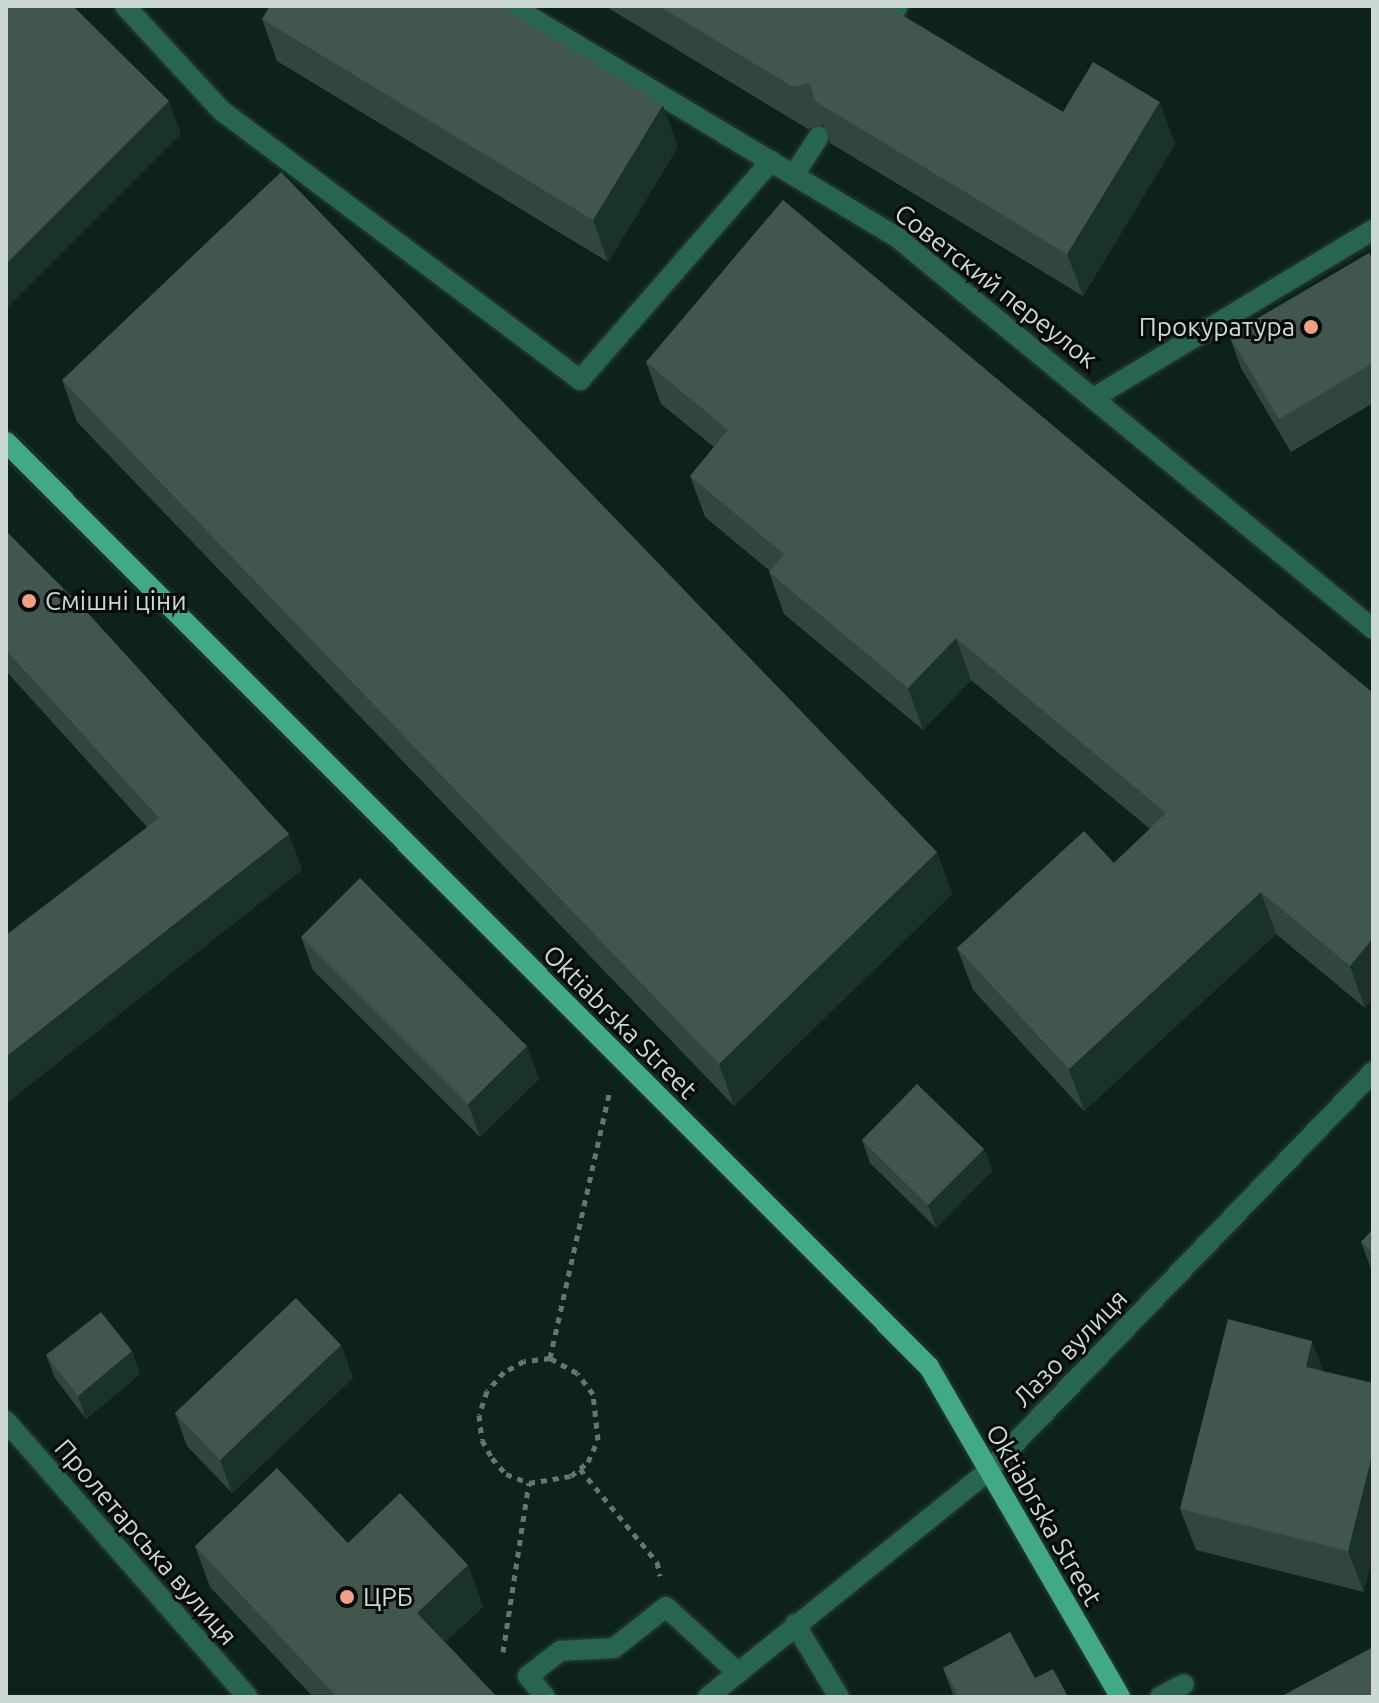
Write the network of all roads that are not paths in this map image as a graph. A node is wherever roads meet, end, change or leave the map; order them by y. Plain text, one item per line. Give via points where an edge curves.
1 (125, 6) edge
2 (512, 6) edge
3 (898, 6) edge
4 (881, 34) edge
5 (819, 136) edge
6 (771, 161) junction
7 (794, 175) junction
8 (1373, 230) edge
9 (1095, 397) junction
10 (6, 442) edge
11 (1373, 629) edge
12 (1373, 1072) edge
13 (6, 1421) edge
14 (987, 1472) junction
15 (795, 1624) junction
16 (738, 1673) junction
17 (1184, 1684) dead end
18 (248, 1697) edge
19 (545, 1697) edge
20 (708, 1697) edge
21 (839, 1697) edge
22 (1120, 1697) edge
23 (1160, 1697) edge

1 - 6 street via 222,111 580,380
2 - 6 street, Советский переулок
3 - 4 street
5 - 7 street
6 - 7 street, Советский переулок
7 - 9 street, Советский переулок via 898,238
8 - 9 street
9 - 11 street, Советский переулок
10 - 14 main road, Oktiabrska Street via 929,1367
12 - 14 street, Лазо вулиця
13 - 18 street, Пролетарська вулиця
14 - 15 street, Лазо вулиця
14 - 22 main road, Oktiabrska Street
15 - 16 street, Лазо вулиця
15 - 21 street
16 - 19 street via 666,1607 614,1648 560,1651 528,1676
16 - 20 street, Лазо вулиця
17 - 23 street

